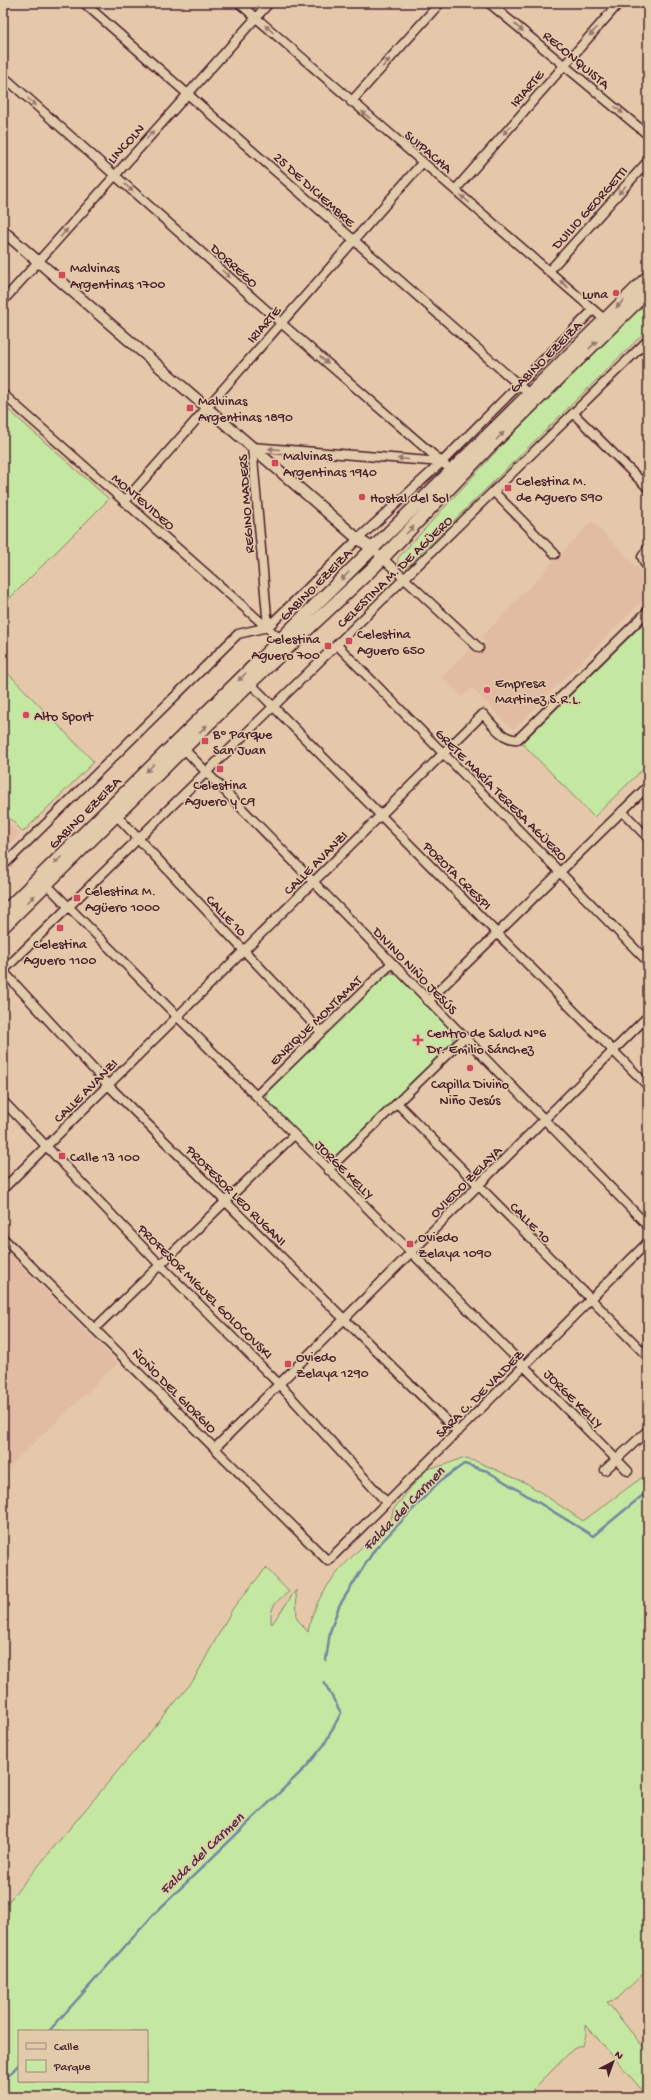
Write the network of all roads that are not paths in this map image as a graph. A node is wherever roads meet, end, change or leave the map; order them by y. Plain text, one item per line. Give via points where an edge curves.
1 (84, 3) edge
2 (239, 3) edge
3 (269, 3) edge
4 (440, 3) edge
5 (489, 3) edge
6 (619, 3) edge
7 (255, 18) junction
8 (564, 65) junction
9 (3, 76) edge
10 (188, 93) junction
11 (351, 102) junction
12 (648, 135) edge
13 (648, 161) edge
14 (422, 163) junction
15 (114, 175) junction
16 (454, 190) junction
17 (3, 231) edge
18 (354, 241) junction
19 (38, 262) junction
20 (549, 271) junction
21 (648, 277) edge
22 (648, 291) edge
23 (3, 301) edge
24 (593, 310) junction
25 (604, 319) junction
26 (281, 323) junction
27 (647, 344) edge
28 (518, 385) junction
29 (3, 394) edge
30 (529, 394) junction
31 (207, 408) junction
32 (574, 414) junction
33 (252, 447) junction
34 (442, 462) junction
35 (452, 470) junction
36 (648, 488) edge
37 (494, 492) junction
38 (124, 502) junction
39 (358, 539) junction
40 (372, 548) junction
41 (648, 548) edge
42 (555, 554) dead end
43 (383, 558) junction
44 (648, 570) edge
45 (405, 578) junction
46 (648, 611) edge
47 (268, 627) junction
48 (280, 639) junction
49 (337, 645) junction
50 (479, 648) dead end
51 (250, 683) junction
52 (273, 707) junction
53 (183, 748) junction
54 (443, 753) junction
55 (206, 772) junction
56 (648, 786) edge
57 (622, 811) junction
58 (116, 815) junction
59 (380, 815) junction
60 (648, 838) edge
61 (137, 840) junction
62 (3, 866) edge
63 (560, 872) junction
64 (313, 882) junction
65 (46, 884) junction
66 (68, 907) junction
67 (3, 914) edge
68 (3, 927) edge
69 (498, 934) junction
70 (243, 951) junction
71 (648, 962) edge
72 (392, 963) junction
73 (3, 971) edge
74 (428, 1000) junction
75 (648, 1016) edge
76 (177, 1017) junction
77 (321, 1032) junction
78 (464, 1038) junction
79 (613, 1051) junction
80 (108, 1085) junction
81 (648, 1086) edge
82 (256, 1096) junction
83 (3, 1101) edge
84 (397, 1103) junction
85 (544, 1120) junction
86 (294, 1135) junction
87 (47, 1145) junction
88 (328, 1170) junction
89 (477, 1186) junction
90 (3, 1189) edge
91 (225, 1201) junction
92 (648, 1226) edge
93 (3, 1238) edge
94 (648, 1242) edge
95 (411, 1253) junction
96 (160, 1264) junction
97 (590, 1300) junction
98 (344, 1320) junction
99 (94, 1328) junction
100 (648, 1357) edge
101 (524, 1366) junction
102 (279, 1384) junction
103 (648, 1430) edge
104 (458, 1432) junction
105 (215, 1448) junction
106 (616, 1459) junction
107 (605, 1470) dead end
108 (628, 1471) dead end
109 (387, 1503) junction
110 (328, 1561) joint

1 - 10 street, 25 DE DICIEMBRE
2 - 7 street, SUIPACHA
3 - 7 street, LINCOLN
11 -> 4 street
5 -> 8 street, RECONQUISTA
6 -> 8 street, IRIARTE
7 - 10 street, LINCOLN
11 -> 7 street, SUIPACHA
8 -> 12 street, RECONQUISTA
8 -> 16 street, IRIARTE
9 -> 15 street, DORREGO
15 -> 10 street, LINCOLN
10 - 18 street, 25 DE DICIEMBRE
14 -> 11 street, SUIPACHA
13 -> 20 street, DUILIO GEORGETTI
14 - 16 street, SUIPACHA
14 - 18 street, IRIARTE
19 -> 15 street, LINCOLN
15 -> 26 street, DORREGO
20 -> 16 street, SUIPACHA
17 - 19 street
18 - 26 street, IRIARTE
18 - 28 street, 25 DE DICIEMBRE
19 - 23 street, LINCOLN
19 - 31 street
24 -> 20 street, SUIPACHA
21 -> 25 main road, GABINO EZEIZA
43 -> 22 main road, GABINO EZEIZA via 487,449
24 - 25 street, SUIPACHA
24 - 28 street
25 - 30 main road, GABINO EZEIZA
26 - 31 street, IRIARTE
26 -> 34 street, DORREGO
27 - 32 street, CELESTINA M. DE AGÜERO
28 - 30 street, 25 DE DICIEMBRE
28 - 34 street
29 - 38 street, MONTEVIDEO
30 - 35 main road, GABINO EZEIZA
31 - 33 street
31 - 38 street, IRIARTE
32 - 36 street
32 - 37 street, CELESTINA M. DE AGÜERO
34 -> 33 street, REGINO MADERS
33 - 39 street
33 - 47 street, REGINO MADERS
34 - 35 street, DORREGO
34 - 39 street
35 - 40 main road, GABINO EZEIZA
37 - 42 street
37 - 45 street, CELESTINA M. DE AGÜERO
38 - 47 street, MONTEVIDEO
39 - 40 street
39 - 47 street
40 - 43 street
40 -> 48 main road, GABINO EZEIZA
41 - 44 street via 642,557
43 - 45 street
43 - 51 main road, GABINO EZEIZA
45 - 49 street, CELESTINA M. DE AGÜERO
45 - 50 street
46 - 54 street, CALLE AVANZI via 518,739 512,740 503,735 483,714
47 - 48 street, MONTEVIDEO
47 - 62 street via 238,634
48 -> 67 main road, GABINO EZEIZA
49 - 52 street, CELESTINA M. DE AGÜERO
49 - 54 street, GRETE MARÍA TERESA AGÜERO
51 - 52 street, POROTA CRESPI
53 -> 51 main road, GABINO EZEIZA
52 - 55 street, CELESTINA M. DE AGÜERO
52 - 59 street, POROTA CRESPI
53 - 55 street, DIVINO NIÑO JESÚS
53 - 58 main road, GABINO EZEIZA
54 - 59 street, CALLE AVANZI
54 - 63 street, GRETE MARÍA TERESA AGÜERO
55 - 61 street, CELESTINA M. DE AGÜERO
55 - 64 street, DIVINO NIÑO JESÚS
56 - 57 street
57 - 60 street
57 - 63 street
58 - 61 street, CALLE 10
58 - 65 main road, GABINO EZEIZA
59 - 64 street, CALLE AVANZI
59 - 69 street, POROTA CRESPI
61 - 66 street, CELESTINA M. DE AGÜERO
61 - 70 street, CALLE 10
63 - 69 street
63 - 71 street, GRETE MARÍA TERESA AGÜERO
64 - 70 street, CALLE AVANZI
64 - 72 street, DIVINO NIÑO JESÚS
65 - 66 street, JORGE KELLY
68 -> 65 main road, GABINO EZEIZA
66 - 73 street, CELESTINA M. DE AGÜERO
66 - 76 street, JORGE KELLY
69 - 74 street
69 - 79 street, POROTA CRESPI
70 - 76 street, CALLE AVANZI
70 - 77 street, CALLE 10
72 - 74 street, DIVINO NIÑO JESÚS
72 - 77 street, ENRIQUE MONTAMAT
73 - 80 street, PROFESOR LEO RUGANI
74 - 78 street, DIVINO NIÑO JESÚS
75 - 79 street, OVIEDO ZELAYA
76 - 80 street, CALLE AVANZI
76 - 82 street, JORGE KELLY
77 - 82 street, ENRIQUE MONTAMAT
78 - 84 street
78 - 85 street, DIVINO NIÑO JESÚS
79 - 81 street, POROTA CRESPI
79 - 85 street, OVIEDO ZELAYA
80 - 87 street, CALLE AVANZI
80 - 91 street, PROFESOR LEO RUGANI
82 - 86 street, JORGE KELLY
83 - 87 street, PROFESOR MIGUEL GOLOCOVSKI
84 - 88 street
84 - 89 street, CALLE 10
85 - 89 street, OVIEDO ZELAYA
85 - 92 street, DIVINO NIÑO JESÚS
86 - 88 street, JORGE KELLY
86 - 91 street
87 - 90 street, CALLE AVANZI
87 - 96 street, PROFESOR MIGUEL GOLOCOVSKI
88 - 95 street, JORGE KELLY
89 - 95 street, OVIEDO ZELAYA
89 - 97 street, CALLE 10
91 - 96 street
91 - 98 street, PROFESOR LEO RUGANI
93 - 99 street, ÑOÑO DEL GIORGIO
94 - 97 street, SARA C. DE VALDEZ
95 - 98 street, OVIEDO ZELAYA
95 - 101 street, JORGE KELLY
96 - 99 street
96 - 102 street, PROFESOR MIGUEL GOLOCOVSKI
97 - 100 street, CALLE 10
97 - 101 street, SARA C. DE VALDEZ
98 - 102 street, OVIEDO ZELAYA
98 - 104 street, PROFESOR LEO RUGANI
99 - 105 street, ÑOÑO DEL GIORGIO
101 - 104 street, SARA C. DE VALDEZ
101 - 106 street, JORGE KELLY
102 - 105 street, OVIEDO ZELAYA
102 - 109 street, PROFESOR MIGUEL GOLOCOVSKI
103 - 106 street
104 - 109 street, SARA C. DE VALDEZ
105 - 110 street, ÑOÑO DEL GIORGIO
106 - 107 street
106 - 108 street, JORGE KELLY
109 - 110 street, SARA C. DE VALDEZ

